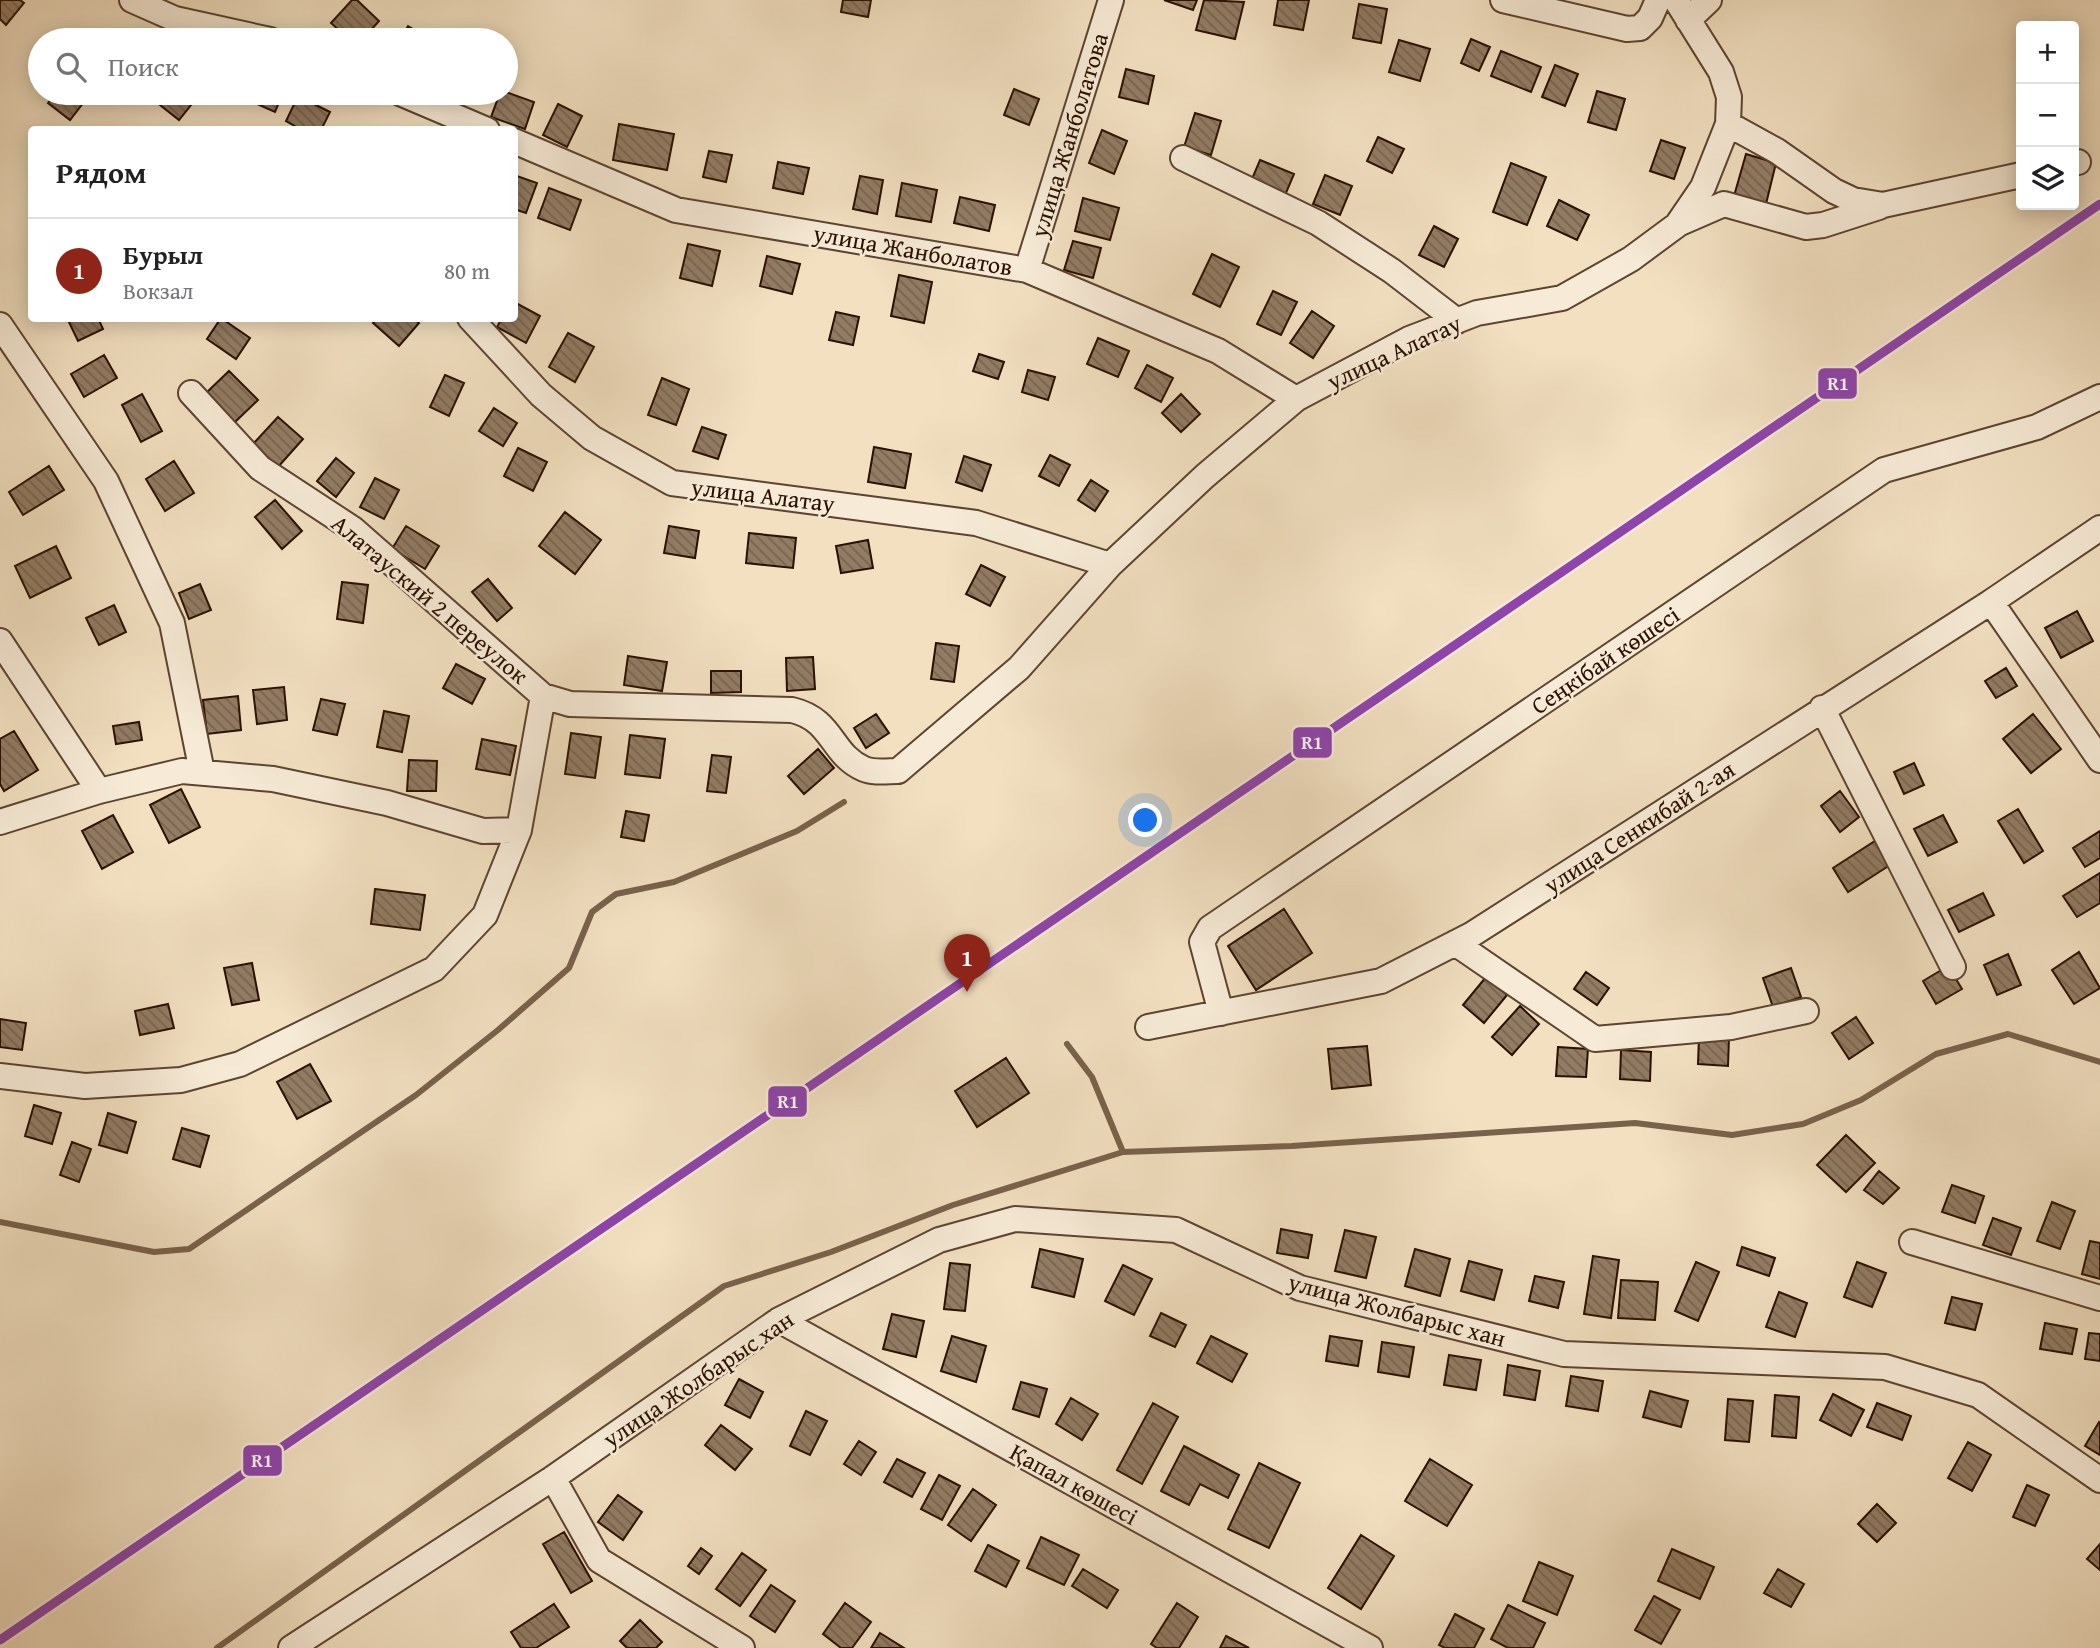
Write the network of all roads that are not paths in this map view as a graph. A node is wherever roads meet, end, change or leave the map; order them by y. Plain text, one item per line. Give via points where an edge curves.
1 (132, 0) edge
2 (1111, 0) edge
3 (1503, 0) edge
4 (1658, 0) edge
5 (1709, 0) edge
6 (1682, 10) edge
7 (216, 28) edge
8 (428, 105) edge
9 (1728, 124) junction
10 (478, 126) edge
11 (518, 143) edge
12 (1183, 158) dead end
13 (2016, 176) edge
14 (1883, 205) junction
15 (1677, 225) junction
16 (1027, 270) junction
17 (1457, 321) junction
18 (474, 322) edge
19 (0, 325) edge
20 (191, 393) dead end
21 (2100, 397) edge
22 (1296, 399) junction
23 (2100, 528) edge
24 (1110, 565) junction
25 (1991, 602) junction
26 (0, 641) edge
27 (543, 696) junction
28 (1822, 708) junction
29 (2100, 760) edge
30 (202, 772) junction
31 (99, 791) junction
32 (0, 822) edge
33 (519, 830) junction
34 (1455, 943) junction
35 (1953, 967) dead end
36 (1806, 1011) dead end
37 (1220, 1013) junction
38 (1148, 1027) dead end
39 (0, 1076) edge
40 (1912, 1242) dead end
41 (2100, 1298) edge
42 (779, 1320) junction
43 (553, 1478) junction
44 (2100, 1480) edge
45 (291, 1648) edge
46 (742, 1648) edge
47 (1370, 1648) edge

1 - 7 street via 175,19
2 - 16 street, улица Жанболатова
3 - 4 street via 1627,29 1640,28
5 - 6 street
6 - 9 street, улица Алатау via 1721,72 1729,97
8 - 10 street
9 - 14 street via 1777,150 1834,191
9 - 15 street, улица Алатау via 1703,187
11 - 16 street, улица Жанболатов via 676,210
12 - 17 street via 1318,223
13 - 14 street
14 - 15 street via 1806,227 1724,204
15 - 17 street, улица Алатау via 1631,259 1562,298 1477,313
16 - 22 street, улица Жанболатов via 1218,351
17 - 22 street, улица Алатау via 1409,340
18 - 24 street, улица Алатау via 541,395 593,438 672,483 976,523
19 - 30 street via 106,481 172,623
20 - 27 street, Алатауский 2 переулок via 260,468 354,529
21 - 37 street, Сеңкібай көшесі via 2037,427 1884,470 1210,928 1202,942
22 - 24 street, улица Алатау
23 - 25 street, улица Сенкибай 2-ая
24 - 27 street, улица Алатау via 1018,668 898,771 866,771 845,757 820,722 792,710 570,704
25 - 28 street, улица Сенкибай 2-ая
25 - 29 street
26 - 31 street
27 - 33 street
28 - 34 street, улица Сенкибай 2-ая
28 - 35 street
30 - 31 street via 182,771
30 - 33 street via 273,779 387,803 484,831
31 - 32 street
33 - 39 street via 485,915 434,969 252,1059 181,1080 85,1086
34 - 36 street via 1595,1039 1731,1027
34 - 37 street, улица Сенкибай 2-ая via 1381,981
37 - 38 street, улица Сенкибай 2-ая
40 - 41 street
42 - 43 street, улица Жолбарыс хан
42 - 44 street, улица Жолбарыс хан via 939,1240 1014,1219 1176,1230 1300,1288 1564,1354 1885,1367 1979,1395
42 - 47 street, Қапал көшесі
43 - 45 street, улица Жолбарыс хан
43 - 46 street via 599,1560

